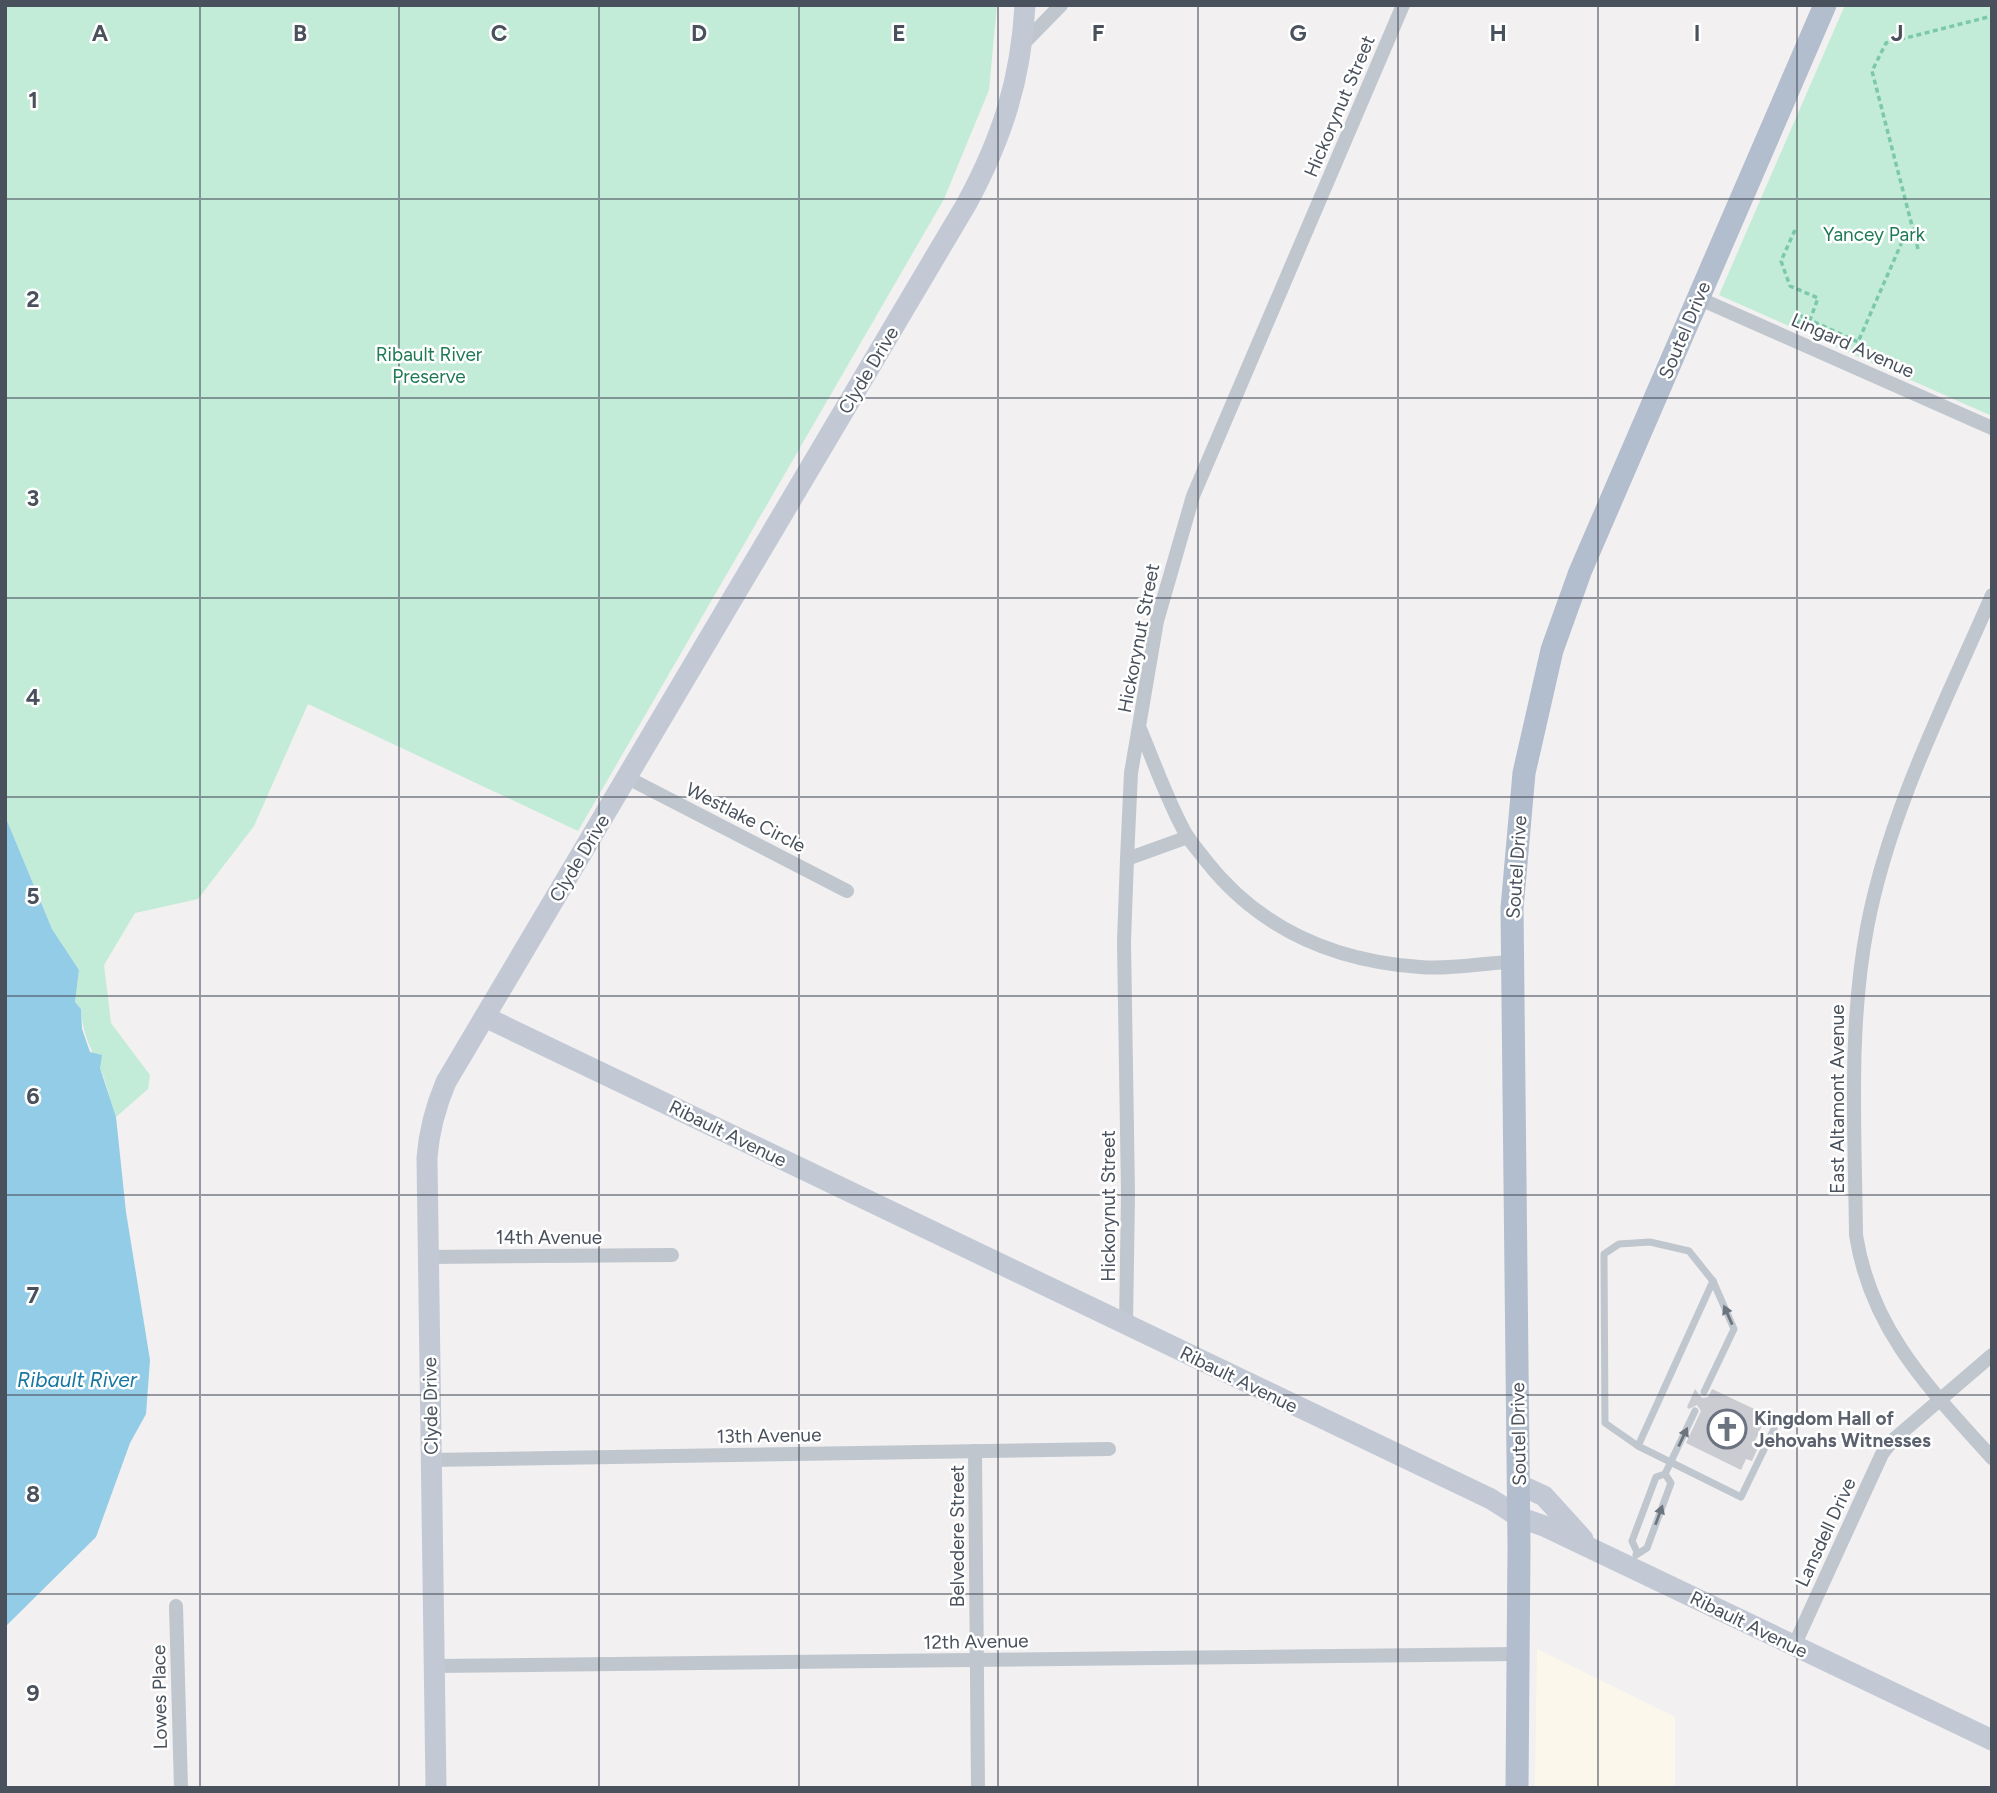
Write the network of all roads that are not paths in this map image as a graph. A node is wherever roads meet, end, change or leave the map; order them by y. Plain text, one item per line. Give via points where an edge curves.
1 (1025, 5) edge
2 (1061, 5) edge
3 (1403, 5) edge
4 (1825, 5) edge
5 (1023, 44) junction
6 (1698, 298) junction
7 (1992, 428) edge
8 (1992, 595) edge
9 (1140, 727) junction
10 (626, 777) junction
11 (1188, 837) junction
12 (1127, 859) junction
13 (847, 891) dead end
14 (1511, 962) junction
15 (485, 1017) junction
16 (672, 1255) dead end
17 (427, 1257) junction
18 (1713, 1281) junction
19 (1126, 1324) junction
20 (1992, 1355) edge
21 (1704, 1392) dead end
22 (1940, 1400) junction
23 (1695, 1411) dead end
24 (1774, 1429) dead end
25 (1637, 1446) junction
26 (1109, 1449) dead end
27 (975, 1451) junction
28 (1992, 1458) edge
29 (430, 1460) junction
30 (1670, 1463) junction
31 (1665, 1474) junction
32 (1518, 1484) junction
33 (1519, 1517) junction
34 (1592, 1549) junction
35 (1634, 1560) junction
36 (176, 1606) dead end
37 (1794, 1646) junction
38 (1520, 1654) junction
39 (976, 1660) junction
40 (434, 1666) junction
41 (1992, 1740) edge
42 (181, 1788) edge
43 (436, 1788) edge
44 (978, 1788) edge
45 (1517, 1788) edge

1 - 5 street, Clyde Drive
2 - 5 street
3 - 9 street, Hickorynut Street via 1193,496 1157,621
4 - 6 main road, Soutel Drive
5 - 10 street, Clyde Drive via 1006,117 974,191
6 - 7 street, Lingard Avenue
6 - 14 main road, Soutel Drive via 1580,572 1552,650 1524,773
8 - 22 street, East Altamont Avenue via 1903,800 1881,868 1863,951 1853,1045 1856,1236 1861,1263 1884,1323
9 - 11 street
9 - 12 street, Hickorynut Street via 1131,773
10 - 13 street, Westlake Circle
10 - 15 street, Clyde Drive
11 - 12 street
11 - 14 street via 1224,883 1256,912 1291,934 1337,953 1424,968
12 - 19 street, Hickorynut Street
14 - 32 main road, Soutel Drive
15 - 17 street, Clyde Drive via 446,1082 429,1130
15 - 19 street, Ribault Avenue
16 - 17 street, 14th Avenue
17 - 29 street, Clyde Drive
21 -> 18 lane via 1734,1329
18 - 25 lane
18 - 25 lane via 1689,1251 1650,1242 1619,1244 1604,1254 1605,1423
19 - 33 street, Ribault Avenue via 1491,1499
20 - 22 street, Lansdell Drive
22 - 28 street, East Altamont Avenue
22 - 37 street, Lansdell Drive via 1882,1454
30 -> 23 lane
24 - 30 lane via 1741,1497
25 - 30 lane
26 - 27 street, 13th Avenue
27 - 29 street, 13th Avenue
27 - 39 street, Belvedere Street
29 - 40 street, Clyde Drive
30 - 31 lane
31 - 35 lane via 1656,1477 1632,1541
35 -> 31 lane via 1647,1548 1671,1483
32 - 33 main road, Soutel Drive
32 - 34 street via 1544,1496
33 - 34 street, Ribault Avenue
33 - 38 main road, Soutel Drive
34 - 35 street, Ribault Avenue
35 - 37 street, Ribault Avenue
36 - 42 street, Lowes Place
37 - 41 street, Ribault Avenue
38 - 39 street, 12th Avenue
38 - 45 main road, Soutel Drive
39 - 40 street, 12th Avenue
39 - 44 street, Belvedere Street
40 - 43 street, Clyde Drive

